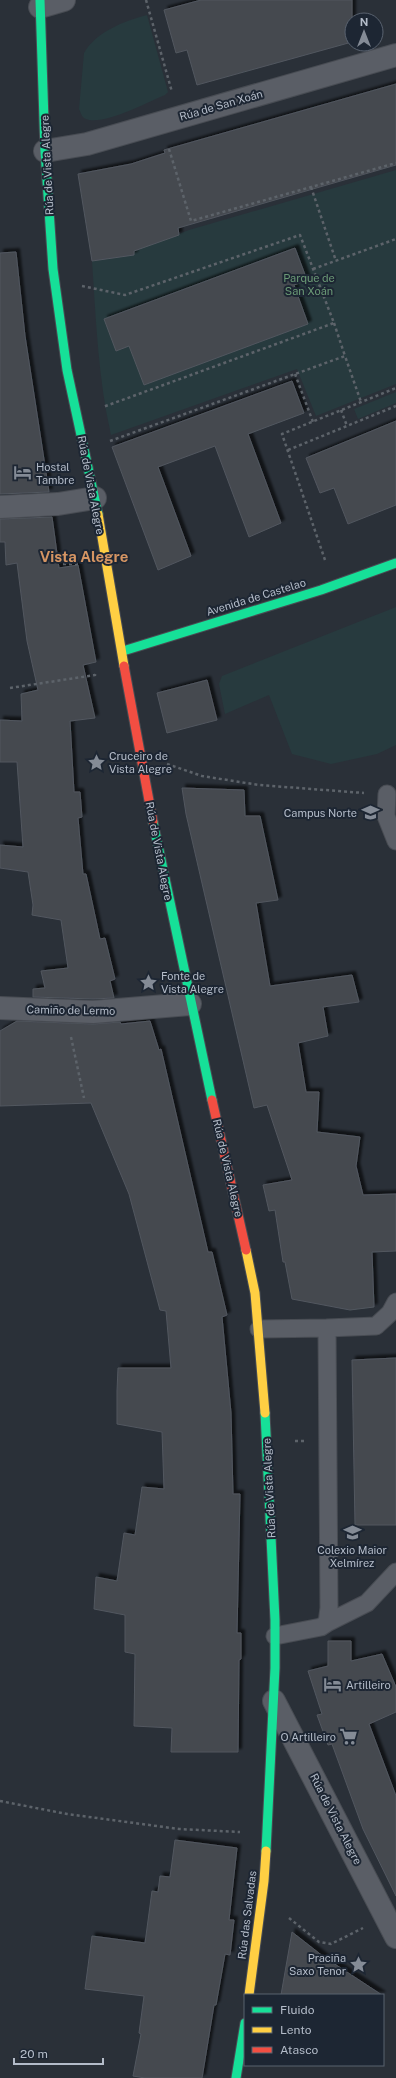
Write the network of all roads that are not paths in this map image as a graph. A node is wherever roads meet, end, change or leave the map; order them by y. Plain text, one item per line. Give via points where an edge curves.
1 (64, 0) edge
2 (40, 3) edge
3 (396, 55) edge
4 (45, 151) junction
5 (94, 498) junction
6 (0, 507) edge
7 (396, 563) edge
8 (123, 651) junction
9 (387, 794) road end
10 (396, 841) edge
11 (190, 1004) junction
12 (0, 1008) edge
13 (396, 1302) edge
14 (327, 1328) junction
15 (259, 1329) junction
16 (396, 1572) edge
17 (327, 1623) junction
18 (275, 1636) junction
19 (274, 1701) junction
20 (268, 1838) joint
21 (396, 1937) edge
22 (249, 1994) edge
23 (244, 2029) edge
24 (236, 2078) edge

1 - 2 street
2 - 4 main road, Rúa de Vista Alegre
3 - 4 street, Rúa de San Xoán via 86,144
4 - 5 main road, Rúa de Vista Alegre via 53,268 67,370
5 - 6 street via 58,504
5 - 8 main road, Rúa de Vista Alegre
7 - 8 main road, Avenida de Castelao via 321,590
8 - 11 main road, Rúa de Vista Alegre via 139,755
9 - 10 lane via 386,816
11 - 12 street, Camiño de Lermo via 93,1012
11 - 15 main road, Rúa de Vista Alegre via 244,1238
13 - 14 lane via 390,1313 376,1326
14 - 15 lane
14 - 17 lane
15 - 18 main road, Rúa de Vista Alegre via 270,1492
16 - 17 lane via 367,1603
17 - 18 lane via 321,1627
18 - 19 main road, Rúa de Vista Alegre
19 - 20 main road, Rúa de Vista Alegre
19 - 21 street, Rúa de Vista Alegre
20 - 22 main road, Rúa das Salvadas
23 - 24 main road

